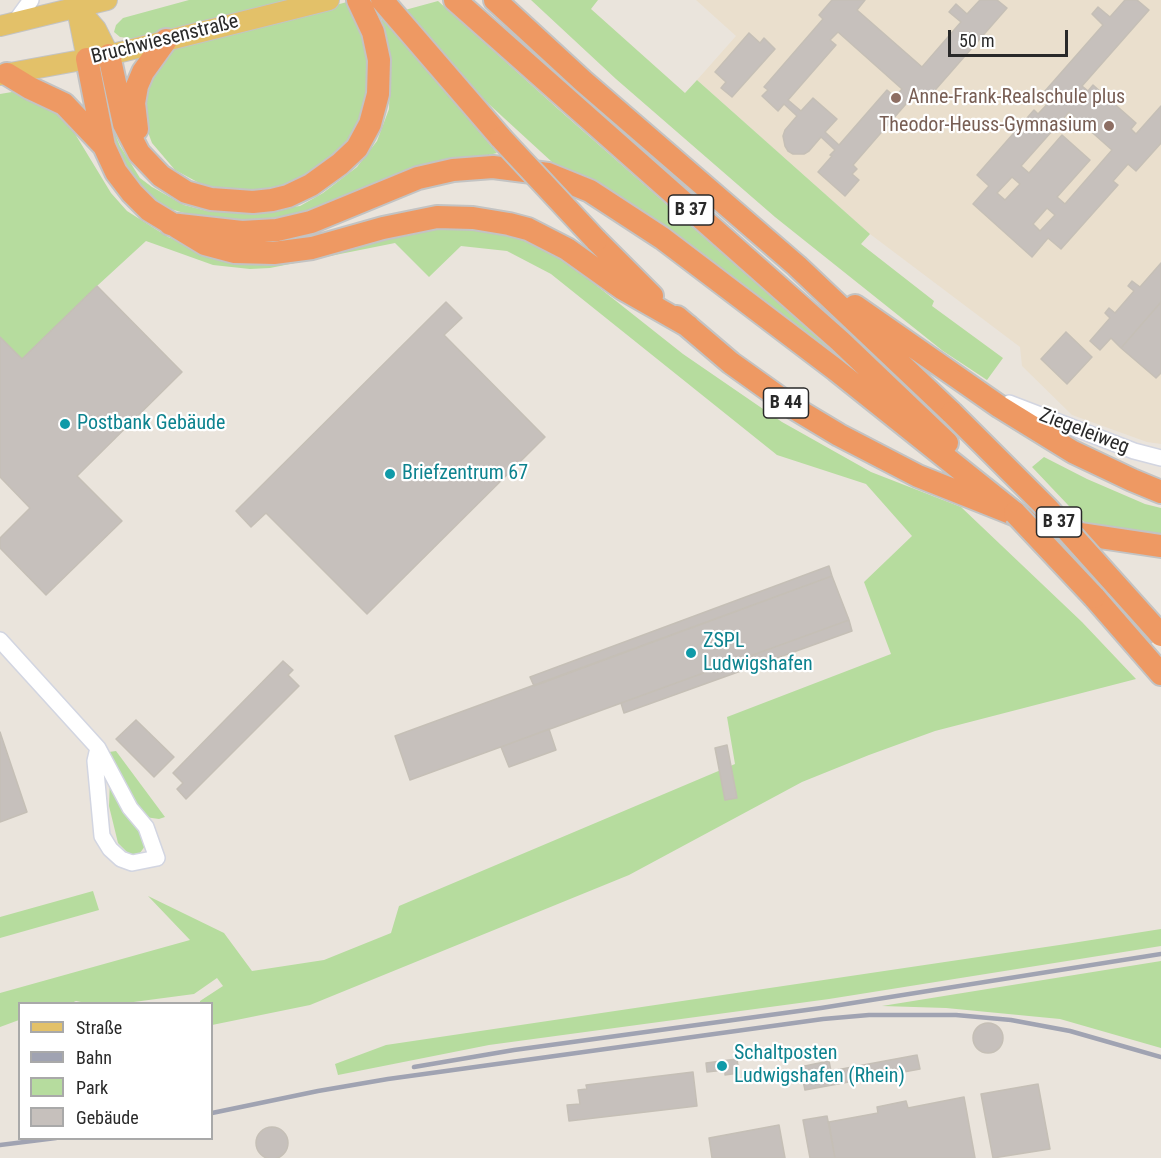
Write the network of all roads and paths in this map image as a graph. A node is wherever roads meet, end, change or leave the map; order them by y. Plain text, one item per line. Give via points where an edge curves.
1 (31, 0) edge
2 (329, 0) edge
3 (455, 0) edge
4 (495, 0) edge
5 (100, 1) edge
6 (76, 4) edge
7 (387, 6) edge
8 (363, 9) edge
9 (8, 24) edge
10 (166, 40) junction
11 (98, 57) junction
12 (3, 75) edge
13 (128, 114) junction
14 (94, 127) junction
15 (170, 224) junction
16 (797, 267) junction
17 (688, 326) junction
18 (1008, 403) dead end
19 (916, 424) junction
20 (1161, 458) edge
21 (1161, 492) edge
22 (1161, 546) edge
23 (1161, 635) edge
24 (0, 640) edge
25 (1161, 674) edge
26 (98, 748) junction

1 - 9 street
2 - 10 main road, Bruchwiesenstraße
3 - 19 highway, B 37 via 840,341
4 - 16 highway, B 37
5 - 6 main road
5 - 11 main road
6 - 9 main road
6 - 11 main road via 92,34
7 - 17 highway, B 44, bridge via 596,240
8 - 13 highway via 376,42 380,72 376,105 361,140 340,164 288,196 253,202 211,199 186,192 161,176 139,153
10 - 11 main road, Bruchwiesenstraße
10 - 13 highway via 143,72
11 - 12 main road, Bruchwiesenstraße
11 - 13 highway
11 - 14 highway
12 - 14 highway via 64,104
14 - 15 highway via 116,172 132,193
15 - 17 highway via 205,244 253,253 312,248 438,217 509,224 567,249 623,289
15 - 19 highway via 242,232 277,230 311,222 418,178 453,170 493,167 548,174 590,191 662,238
16 - 21 highway via 1000,407 1099,466
16 - 23 highway, B 37, bridge via 1048,509
17 - 22 highway, B 44 via 794,408 918,476 1052,526
18 - 20 street, Ziegeleiweg
19 - 25 highway, B 37, bridge via 1015,513
24 - 26 street
26 - 26 street via 95,761 102,836 121,859 132,863 156,858 146,827 130,808

